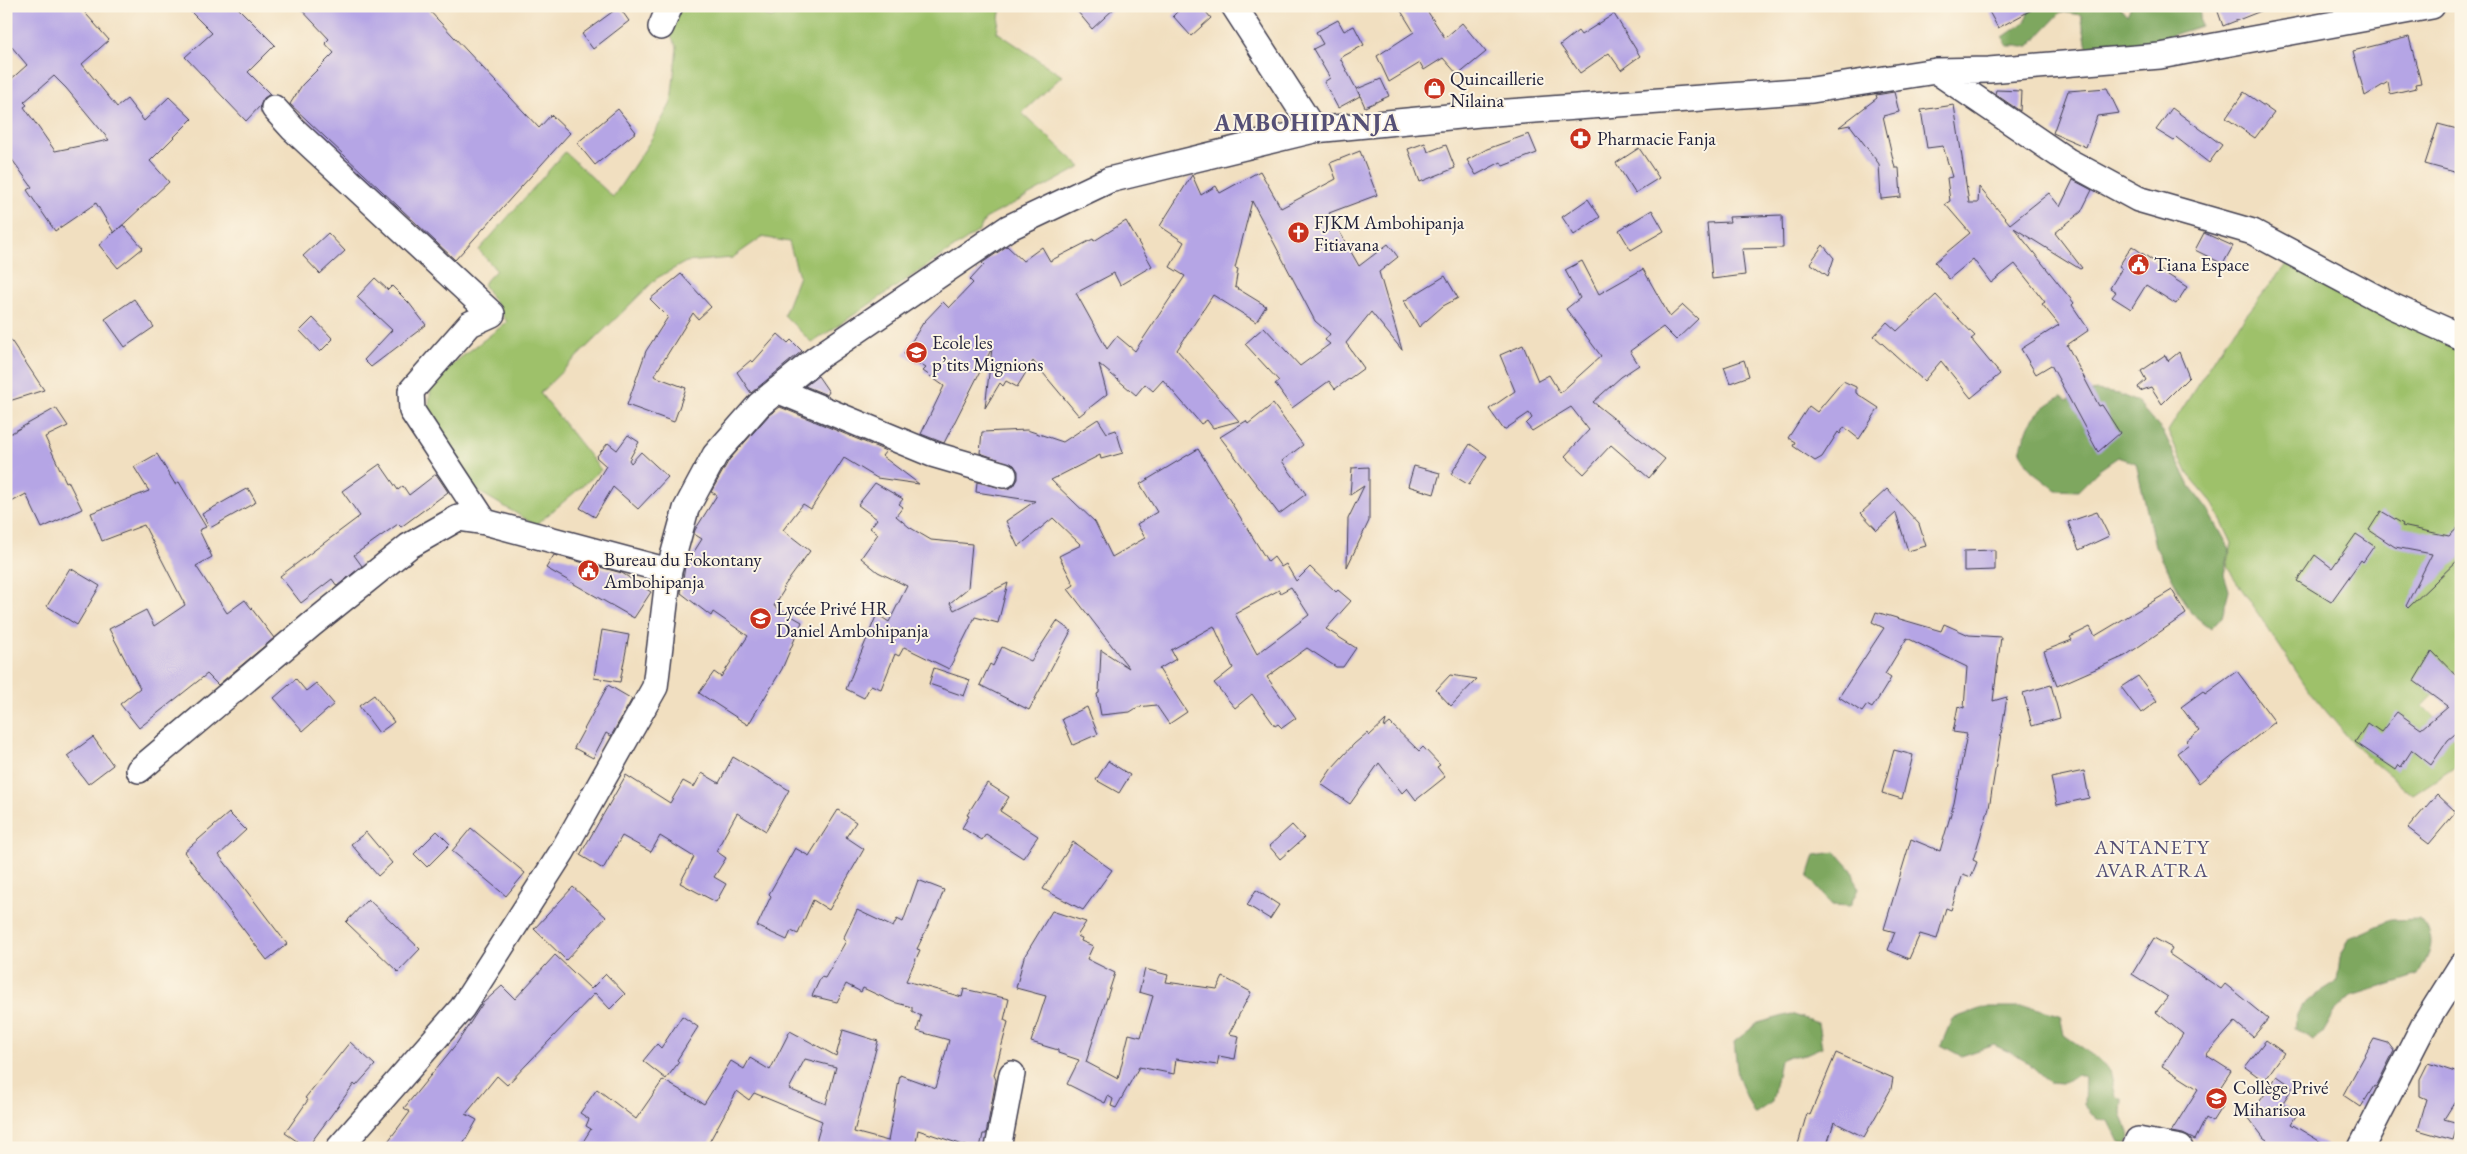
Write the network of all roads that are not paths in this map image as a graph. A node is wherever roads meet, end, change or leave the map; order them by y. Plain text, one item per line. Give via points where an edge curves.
1 (1234, 6) edge
2 (2432, 6) edge
3 (1936, 71) junction
4 (274, 108) dead end
5 (1314, 130) junction
6 (2461, 337) edge
7 (777, 390) junction
8 (1004, 475) dead end
9 (485, 522) junction
10 (669, 571) junction
11 (139, 770) dead end
12 (2458, 975) edge
13 (1012, 1074) dead end
14 (2137, 1144) edge
15 (340, 1148) edge
16 (998, 1148) edge
17 (2180, 1148) edge
18 (2362, 1148) edge

1 - 5 street
2 - 3 street via 2160,56 1989,70
3 - 5 street via 1812,90 1480,114
3 - 6 street via 2068,161 2138,199 2253,232 2392,306
4 - 9 street via 492,314 470,324 411,391 412,411
5 - 7 street via 1109,180 1008,228 817,358
7 - 8 street via 932,454
7 - 10 street via 759,405 715,455 686,510
9 - 10 street
9 - 11 street via 458,518 409,546
10 - 15 street via 655,686 562,852 462,1008
12 - 18 street via 2419,1034
13 - 16 street
14 - 17 street

